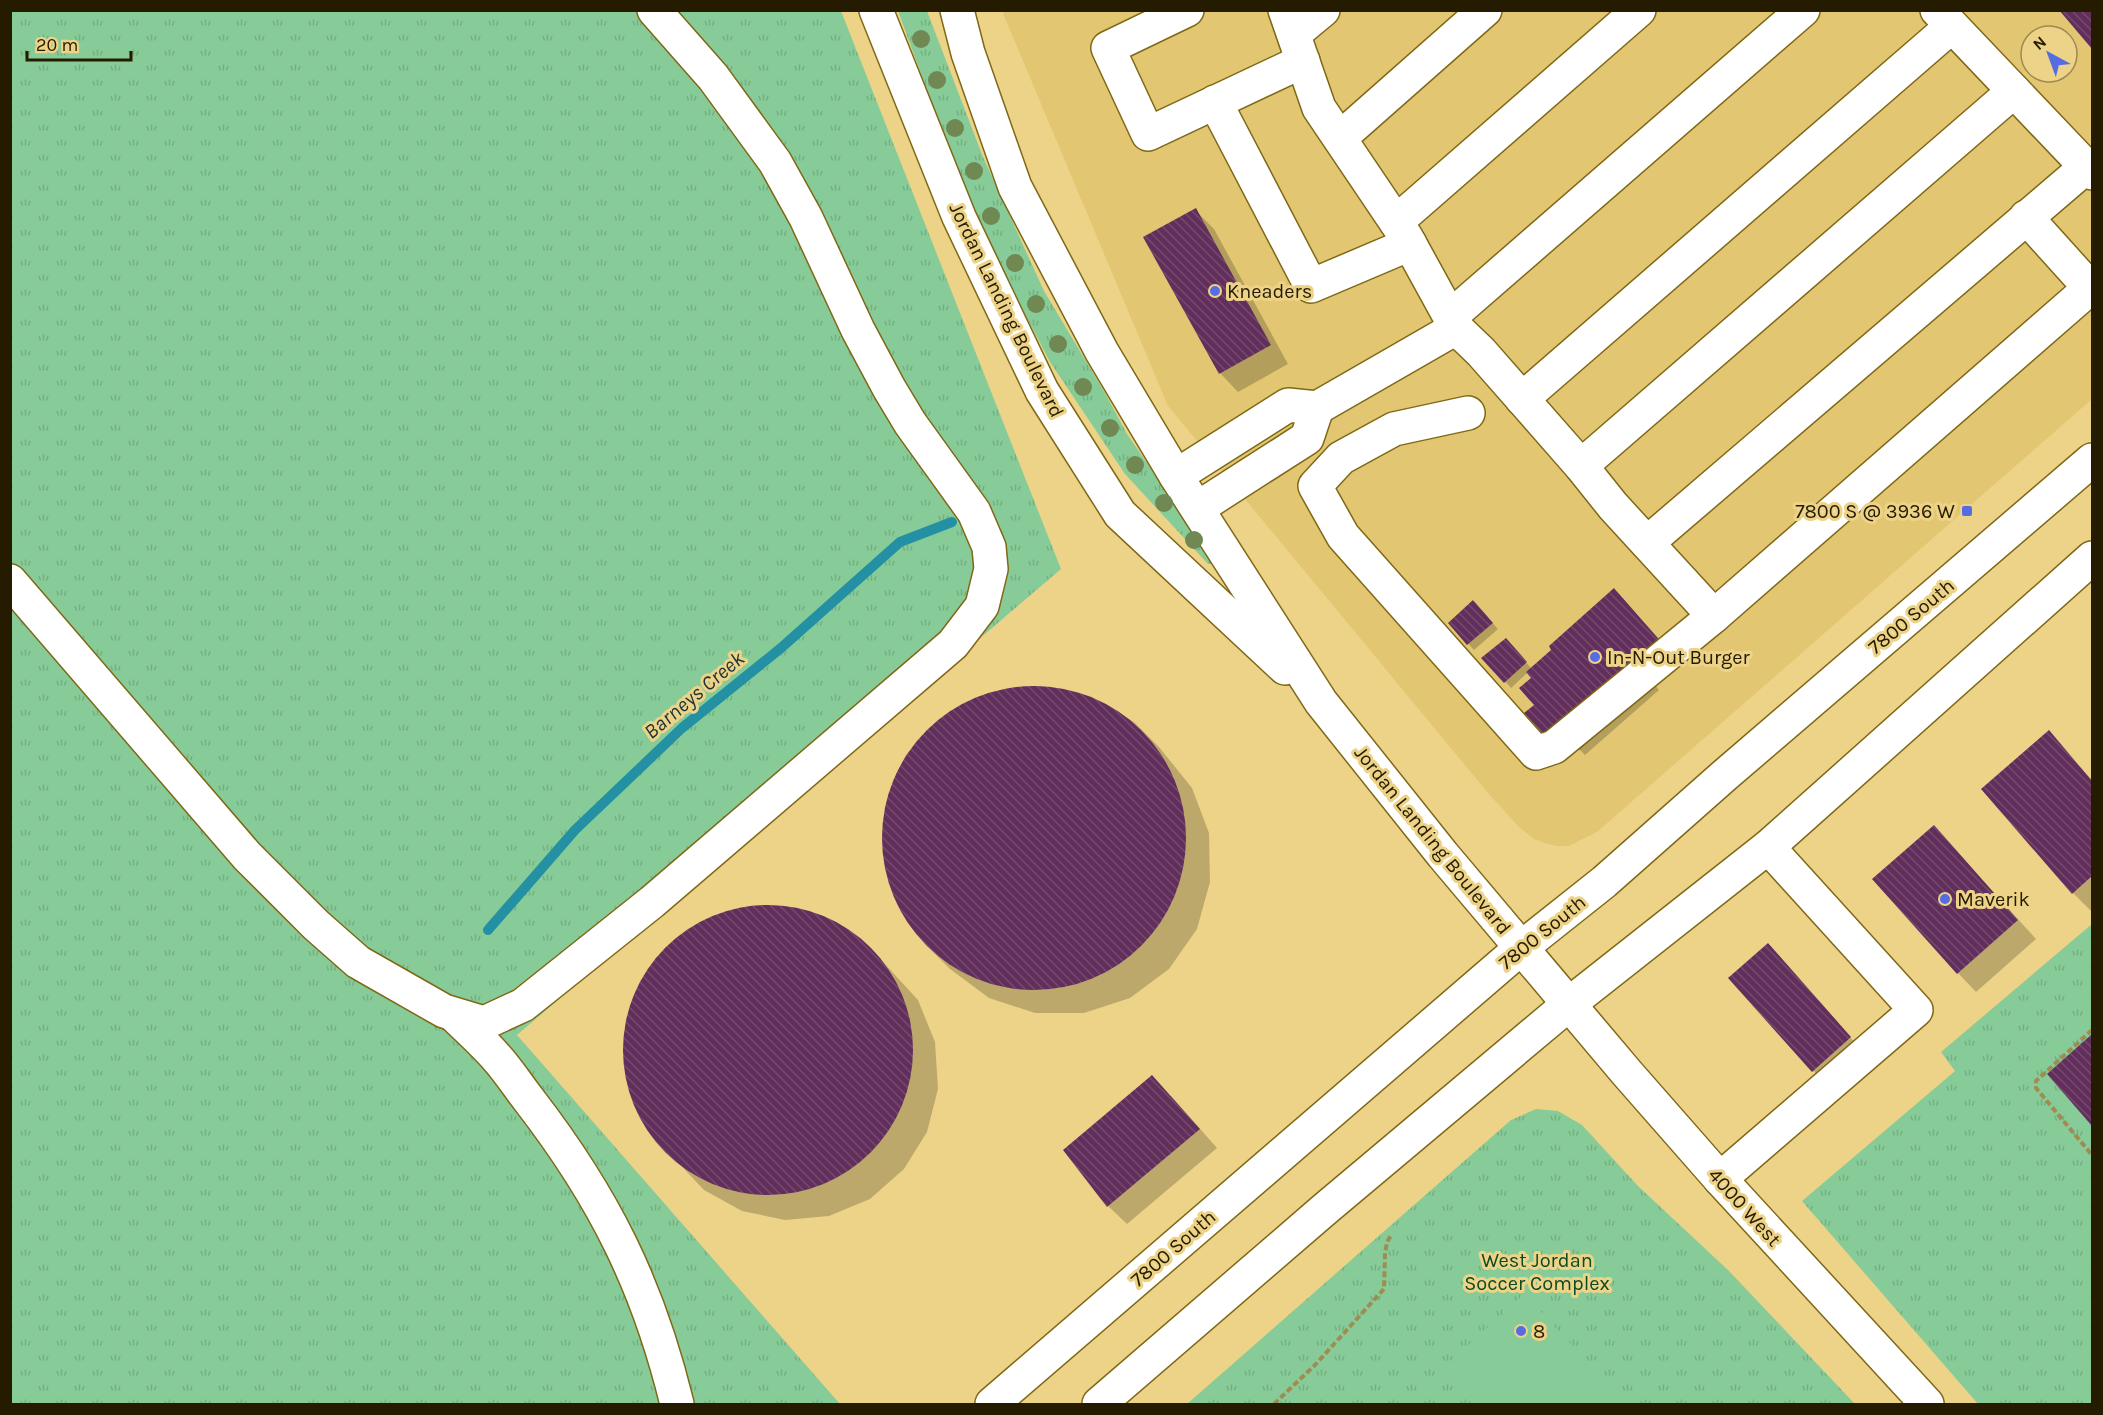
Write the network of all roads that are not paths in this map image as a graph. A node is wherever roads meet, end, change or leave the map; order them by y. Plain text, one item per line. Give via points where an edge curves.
1 (654, 10) edge
2 (876, 10) edge
3 (957, 10) edge
4 (1187, 10) edge
5 (1323, 10) edge
6 (1485, 10) edge
7 (1639, 10) edge
8 (1803, 10) edge
9 (1945, 18) edge
10 (1294, 35) edge
11 (2014, 91) junction
12 (1215, 102) junction
13 (1340, 138) junction
14 (2089, 170) edge
15 (2026, 218) junction
16 (1403, 233) junction
17 (1453, 322) junction
18 (1522, 399) junction
19 (1317, 408) junction
20 (1468, 413) dead end
21 (2092, 460) edge
22 (1581, 466) junction
23 (1176, 476) junction
24 (1198, 508) junction
25 (1647, 543) junction
26 (2090, 564) edge
27 (10, 581) edge
28 (1714, 616) junction
29 (1321, 702) junction
30 (1768, 847) junction
31 (1521, 948) junction
32 (1569, 1004) junction
33 (452, 1014) junction
34 (1720, 1179) junction
35 (677, 1404) edge
36 (992, 1404) edge
37 (1099, 1404) edge
38 (1927, 1404) edge

1 - 33 main road via 713,77 775,162 889,388 974,513 989,548 992,569 982,606 954,644 652,902 523,1005 484,1023
2 - 29 main road, Jordan Landing Boulevard via 959,217 1042,391 1120,514
3 - 23 main road, Jordan Landing Boulevard via 1015,187 1102,352
4 - 12 main road via 1108,48 1148,134
5 - 10 main road
6 - 13 main road
7 - 16 main road
8 - 17 main road
9 - 11 main road
9 - 18 main road
10 - 12 main road
10 - 13 main road via 1319,108
11 - 14 main road
11 - 22 main road
12 - 16 main road via 1311,286
13 - 16 main road
14 - 15 main road
15 - 25 main road
15 - 28 main road via 2090,288
16 - 17 main road
17 - 18 main road
17 - 19 main road
18 - 22 main road
19 - 23 main road via 1288,405
19 - 24 main road via 1307,438
20 - 28 main road via 1394,429 1341,458 1315,486 1343,536 1536,753 1554,747
21 - 31 main road, 7800 South via 1604,882
22 - 25 main road
23 - 24 main road, Jordan Landing Boulevard
24 - 29 main road, Jordan Landing Boulevard
25 - 28 main road
26 - 30 main road
27 - 33 main road via 247,856 316,925 358,962
29 - 31 main road, Jordan Landing Boulevard
30 - 32 main road
30 - 34 main road via 1916,1010
31 - 32 main road, Jordan Landing Boulevard
31 - 36 main road, 7800 South
32 - 34 main road, 4000 West
32 - 37 main road
33 - 35 main road via 495,1056 589,1183 639,1281
34 - 38 main road, 4000 West

